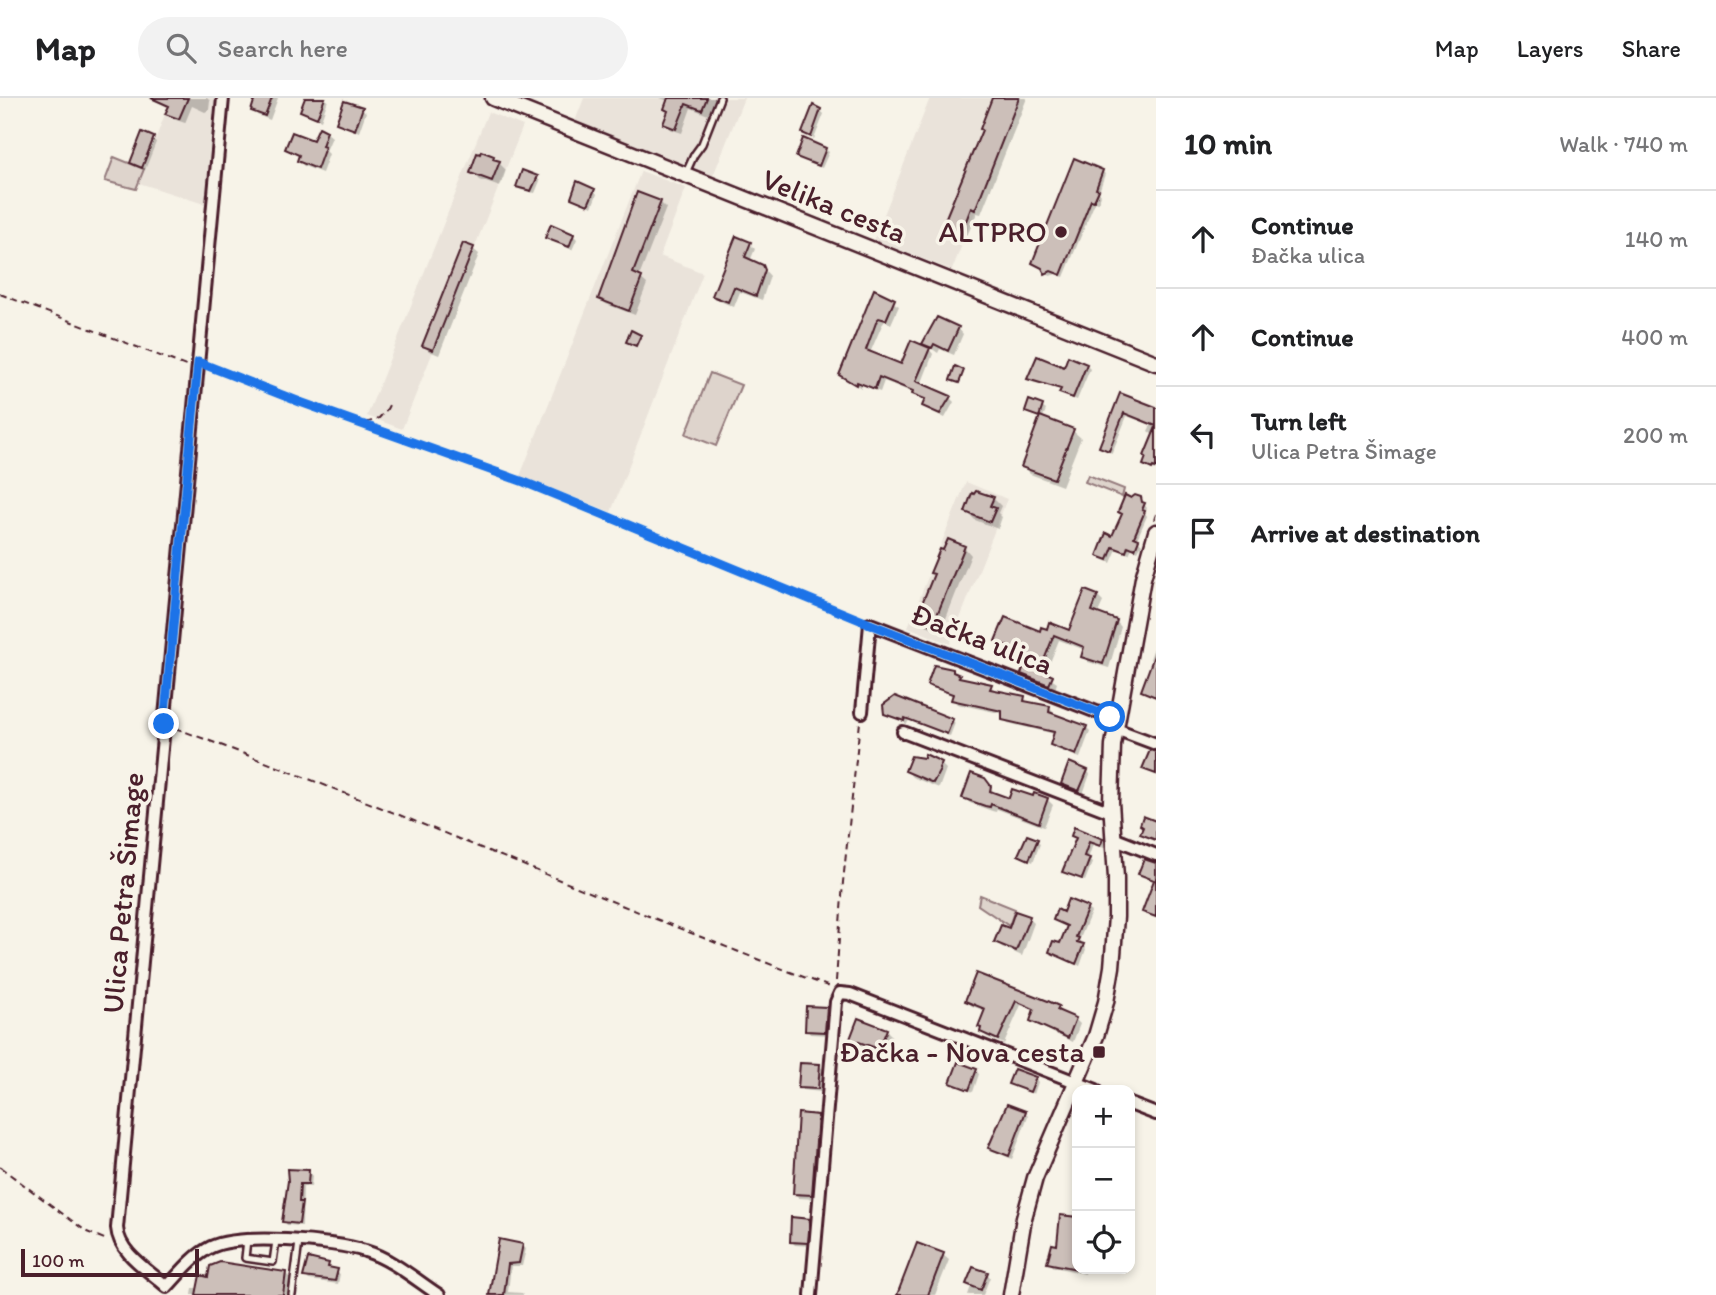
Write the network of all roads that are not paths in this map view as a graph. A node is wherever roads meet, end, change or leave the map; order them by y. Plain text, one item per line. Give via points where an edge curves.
1 (222, 98) edge
2 (493, 98) edge
3 (720, 98) edge
4 (685, 175) junction
5 (1156, 363) edge
6 (1156, 532) edge
7 (862, 712) road end
8 (1117, 724) junction
9 (903, 732) dead end
10 (1156, 744) edge
11 (1111, 812) junction
12 (1114, 838) junction
13 (1156, 855) edge
14 (1076, 1082) junction
15 (1084, 1085) edge
16 (1135, 1106) edge
17 (1156, 1114) edge
18 (247, 1240) junction
19 (276, 1241) junction
20 (299, 1242) junction
21 (167, 1291) edge
22 (292, 1295) edge
23 (439, 1295) edge
24 (811, 1295) edge
25 (1011, 1295) edge

1 - 21 street, Ulica Petra Šimage via 117,1228 122,1248
2 - 4 street, Velika cesta
3 - 4 lane
4 - 5 street, Velika cesta
6 - 8 street via 1143,578
7 - 8 street, Đačka ulica via 870,624
8 - 10 street, Đačka ulica
8 - 11 street
9 - 11 street
11 - 12 street
12 - 13 street
12 - 14 street via 1112,967 1102,1019
14 - 15 street
14 - 24 street via 840,993
14 - 25 street via 1035,1178
16 - 17 street
18 - 19 street
18 - 19 lane via 245,1258 273,1262
18 - 21 street via 213,1246 195,1257
19 - 20 street
20 - 22 lane
20 - 23 street via 366,1251

